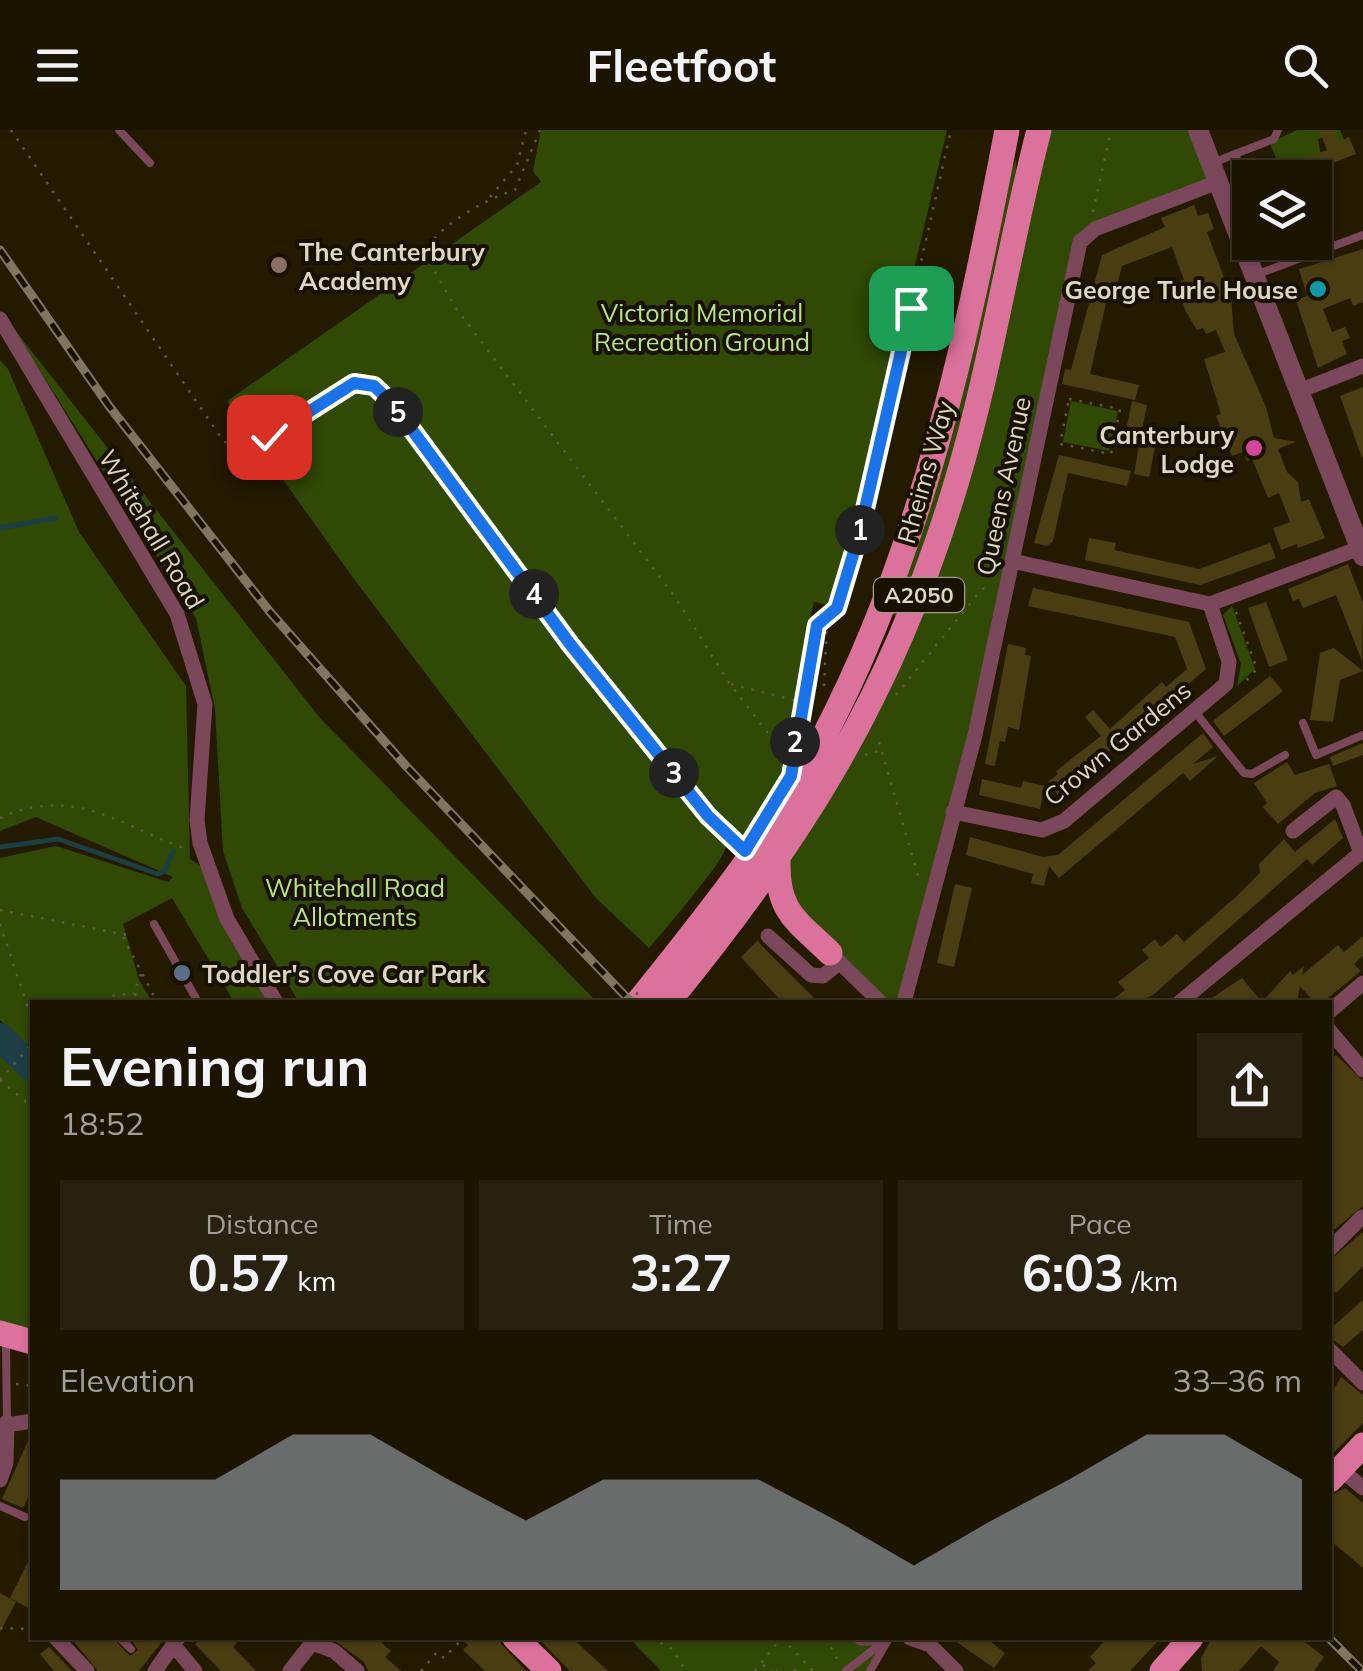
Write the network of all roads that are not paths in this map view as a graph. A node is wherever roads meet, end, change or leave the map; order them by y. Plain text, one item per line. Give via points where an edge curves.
1 (119, 130) edge
2 (1007, 130) edge
3 (1038, 130) edge
4 (1198, 130) edge
5 (1278, 130) edge
6 (1235, 154) junction
7 (1237, 160) edge
8 (150, 164) dead end
9 (1214, 173) junction
10 (1232, 204) edge
11 (1363, 234) edge
12 (1251, 260) edge
13 (1254, 275) junction
14 (0, 320) edge
15 (1363, 366) edge
16 (1299, 390) junction
17 (1362, 552) edge
18 (1011, 566) junction
19 (1210, 604) junction
20 (1195, 712) junction
21 (1303, 722) dead end
22 (1363, 736) edge
23 (1285, 754) dead end
24 (953, 812) junction
25 (1293, 831) dead end
26 (731, 838) road end
27 (1362, 852) edge
28 (751, 856) junction
29 (778, 861) junction
30 (154, 924) dead end
31 (768, 936) dead end
32 (835, 958) junction
33 (1363, 983) edge
34 (645, 994) edge
35 (197, 1000) edge
36 (275, 1000) edge
37 (878, 1000) edge
38 (905, 1000) edge
39 (1182, 1000) edge
40 (1332, 1009) edge
41 (1332, 1033) edge
42 (1363, 1070) edge
43 (1362, 1218) edge
44 (1332, 1246) edge
45 (30, 1342) edge
46 (2, 1344) edge
47 (1332, 1352) edge
48 (30, 1355) edge
49 (1363, 1382) edge
50 (30, 1422) edge
51 (3, 1424) edge
52 (1363, 1444) edge
53 (1335, 1475) edge
54 (0, 1480) edge
55 (1363, 1488) edge
56 (0, 1506) edge
57 (25, 1517) dead end
58 (58, 1640) edge
59 (122, 1640) edge
60 (313, 1640) edge
61 (517, 1640) edge
62 (886, 1640) edge
63 (888, 1640) edge
64 (1189, 1640) edge
65 (177, 1642) edge
66 (933, 1642) edge
67 (131, 1649) dead end
68 (150, 1668) edge
69 (872, 1670) edge
70 (87, 1671) edge
71 (195, 1671) edge
72 (290, 1671) edge
73 (357, 1671) edge
74 (548, 1671) edge
75 (846, 1671) edge
76 (956, 1671) edge
77 (1162, 1671) edge

1 - 8 lane
2 - 28 main road, Rheims Way / A2050 via 946,414 906,550 824,738
3 - 29 main road, Rheims Way / A2050 via 960,474 921,590 850,748
4 - 9 street
5 - 6 lane via 1274,139
6 - 7 lane
6 - 9 lane
9 - 10 street
9 - 18 street, Queens Avenue via 1080,242
11 - 13 lane
12 - 13 street
13 - 16 street
14 - 36 street, Whitehall Road via 177,614 205,704 197,820 206,856 227,919
15 - 16 street
16 - 17 street
17 - 19 street
18 - 19 street
18 - 24 street, Queens Avenue
19 - 20 street, Crown Gardens via 1230,674
20 - 23 lane via 1244,773
20 - 24 street, Crown Gardens via 1052,828
21 - 22 lane via 1316,756
24 - 38 street, Queens Avenue
25 - 27 street via 1336,798
26 - 28 lane
27 - 39 street
28 - 34 main road, Rheims Way / A2050
29 - 32 main road via 784,908
29 - 34 main road, Rheims Way / A2050
30 - 35 lane
31 - 32 street via 811,976 823,976
32 - 37 street
33 - 40 street
41 - 42 street
43 - 44 street
45 - 46 main road
46 - 48 main road
46 - 51 lane
47 - 49 street
50 - 51 street
51 - 54 street via 6,1463
52 - 53 main road
53 - 55 street
56 - 57 lane
58 - 70 street
59 - 67 lane
60 - 72 street
60 - 73 street
61 - 74 main road
62 - 75 lane
63 - 69 lane
64 - 77 main road
65 - 68 street
65 - 71 street
66 - 76 street

